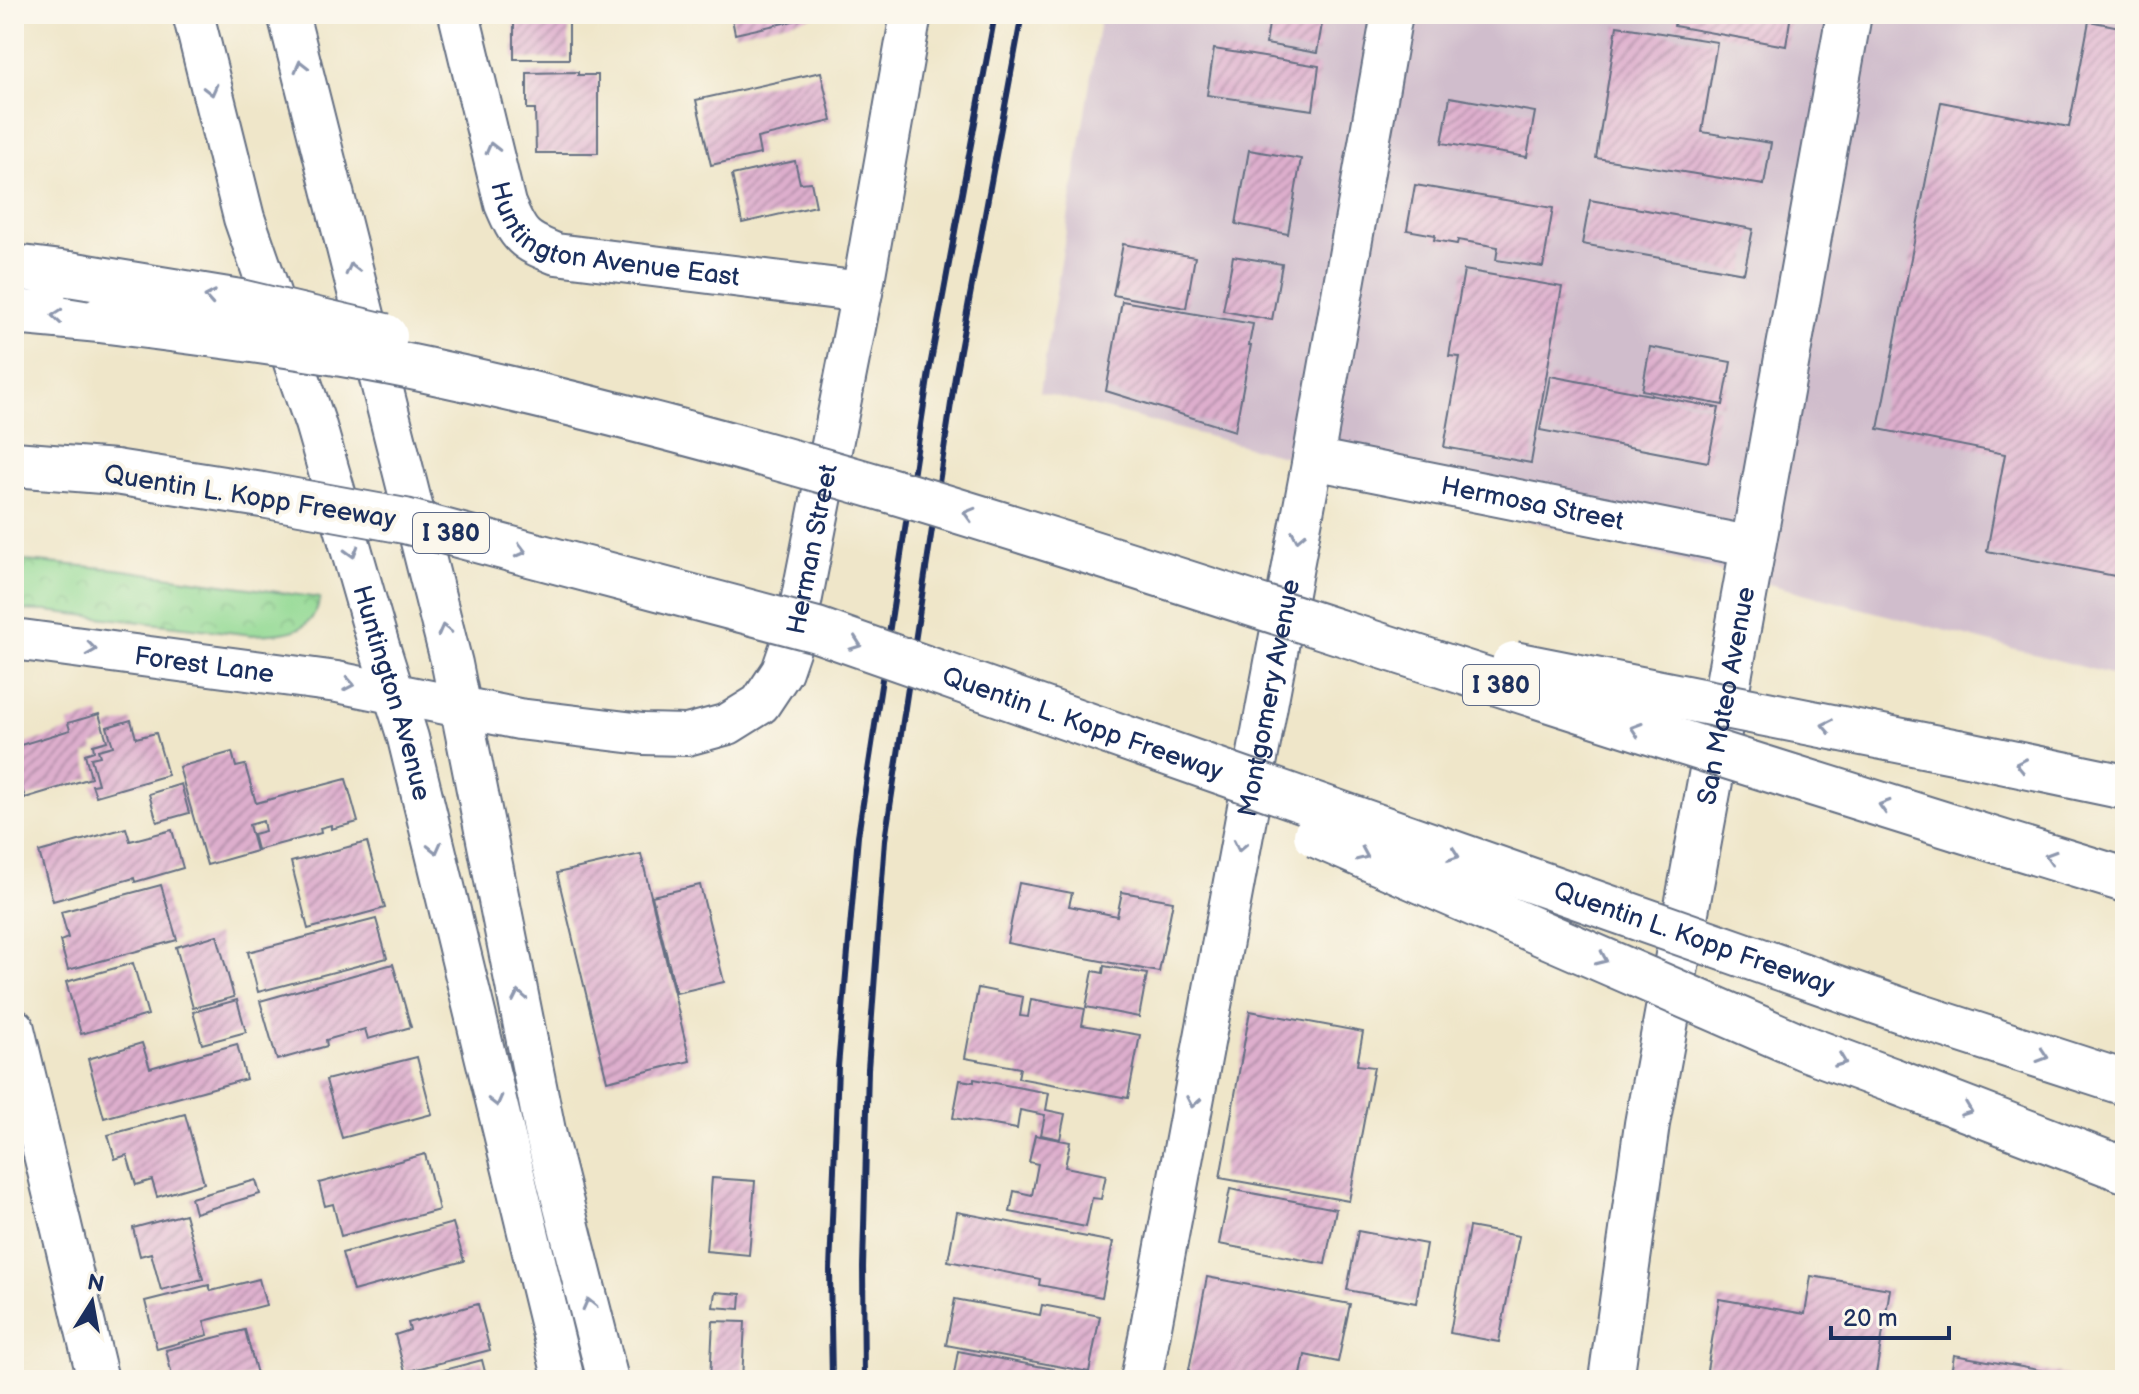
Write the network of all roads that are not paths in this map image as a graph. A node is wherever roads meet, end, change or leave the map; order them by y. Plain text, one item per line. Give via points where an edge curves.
1 (193, 14) edge
2 (288, 14) edge
3 (459, 14) edge
4 (911, 14) edge
5 (1392, 14) edge
6 (1849, 14) edge
7 (14, 267) edge
8 (862, 292) junction
9 (14, 312) edge
10 (769, 456) junction
11 (1313, 459) junction
12 (14, 464) edge
13 (14, 471) edge
14 (115, 472) junction
15 (1044, 536) junction
16 (1753, 547) junction
17 (14, 639) edge
18 (984, 690) junction
19 (393, 692) junction
20 (461, 706) junction
21 (2125, 787) edge
22 (2125, 880) edge
23 (14, 1029) edge
24 (2125, 1083) edge
25 (2125, 1170) edge
26 (98, 1380) edge
27 (564, 1380) edge
28 (608, 1380) edge
29 (1141, 1380) edge
30 (1611, 1380) edge

1 -> 19 street, Huntington Avenue via 244,218 315,423
20 -> 2 street
8 -> 3 street, Huntington Avenue East via 556,254 531,244 515,228 505,204
4 - 8 street, Herman Street
5 - 11 street, Montgomery Avenue
6 - 16 main road, San Mateo Avenue
10 -> 7 main road, bridge via 458,356 346,326 240,302
8 - 20 street, Herman Street via 795,633 782,671 760,704 728,724 687,735 519,719
10 -> 9 main road, I 380, bridge via 565,401 420,369 252,340
15 -> 10 main road, I 380, bridge
11 - 16 street, Hermosa Street
11 -> 29 street, Montgomery Avenue
12 - 14 main road, Quentin L. Kopp Freeway / I 380
13 - 14 main road
14 -> 18 main road, Quentin L. Kopp Freeway / I 380, bridge via 405,521 782,620
21 -> 15 main road, bridge via 1510,663
22 -> 15 main road, I 380, bridge via 1649,733
16 - 30 main road, San Mateo Avenue via 1647,1124
17 -> 19 street, Forest Lane
18 -> 24 main road, Quentin L. Kopp Freeway / I 380, bridge via 1915,1015
18 -> 25 main road, bridge via 1805,1048
19 - 20 street, Herman Street
19 -> 27 street, Huntington Avenue
28 -> 20 street via 546,1136
23 - 26 street

